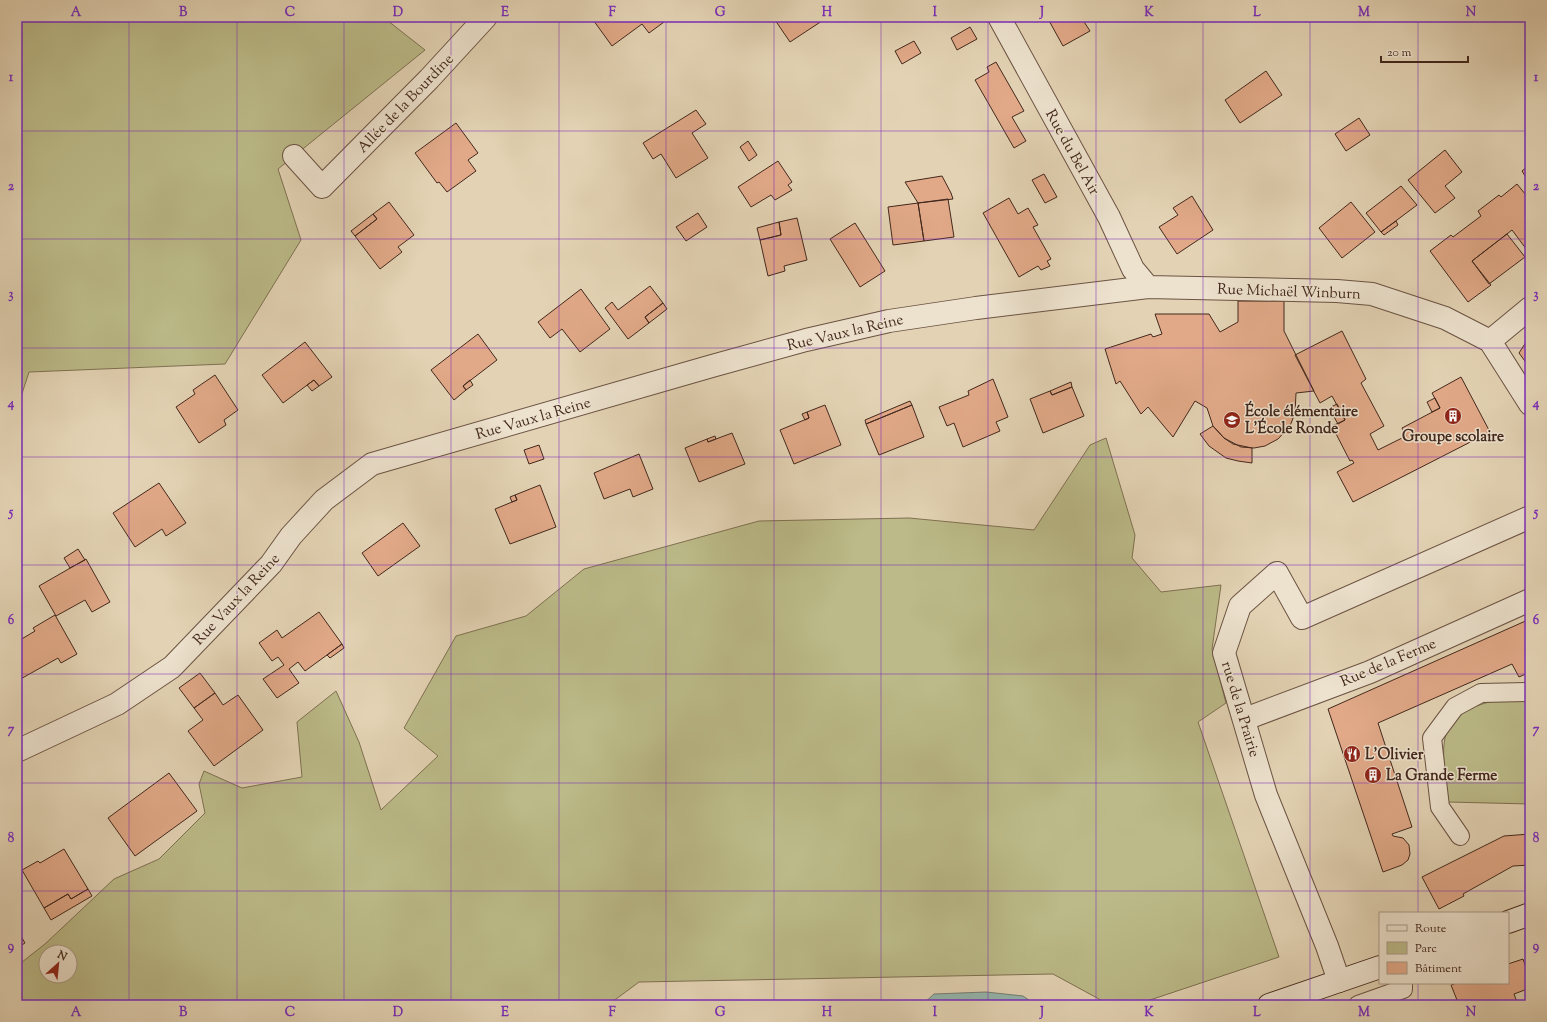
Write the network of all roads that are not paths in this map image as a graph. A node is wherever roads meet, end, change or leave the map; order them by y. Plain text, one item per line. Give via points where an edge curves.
1 (486, 17) edge
2 (999, 17) edge
3 (294, 156) dead end
4 (1148, 287) junction
5 (1530, 308) edge
6 (1490, 341) junction
7 (1530, 404) edge
8 (1530, 517) edge
9 (1530, 600) edge
10 (1530, 692) edge
11 (1245, 719) junction
12 (17, 751) edge
13 (1460, 836) dead end
14 (1530, 914) edge
15 (1509, 922) edge
16 (1379, 967) edge
17 (1339, 981) junction
18 (1404, 984) edge
19 (1269, 1005) edge
20 (1358, 1005) edge

1 - 3 street, Allée de la Bourdine via 429,79 322,187
2 - 4 street, Rue du Bel Air via 1109,217 1133,269
4 - 6 street, Rue Michaël Winburn via 1372,294 1445,318
4 - 12 street, Rue Vaux la Reine via 882,322 712,366 372,464 324,500 290,536 271,564 172,667 117,704
5 - 6 street
6 - 7 street
8 - 11 street, rue de la Prairie via 1375,588 1302,618 1276,573 1240,606 1224,653
9 - 11 street, Rue de la Ferme via 1370,672
10 - 13 lane via 1481,693 1455,707 1432,738 1440,807
11 - 17 street, rue de la Prairie via 1266,795
14 - 15 street
16 - 17 street
17 - 19 street
18 - 20 lane via 1403,989

